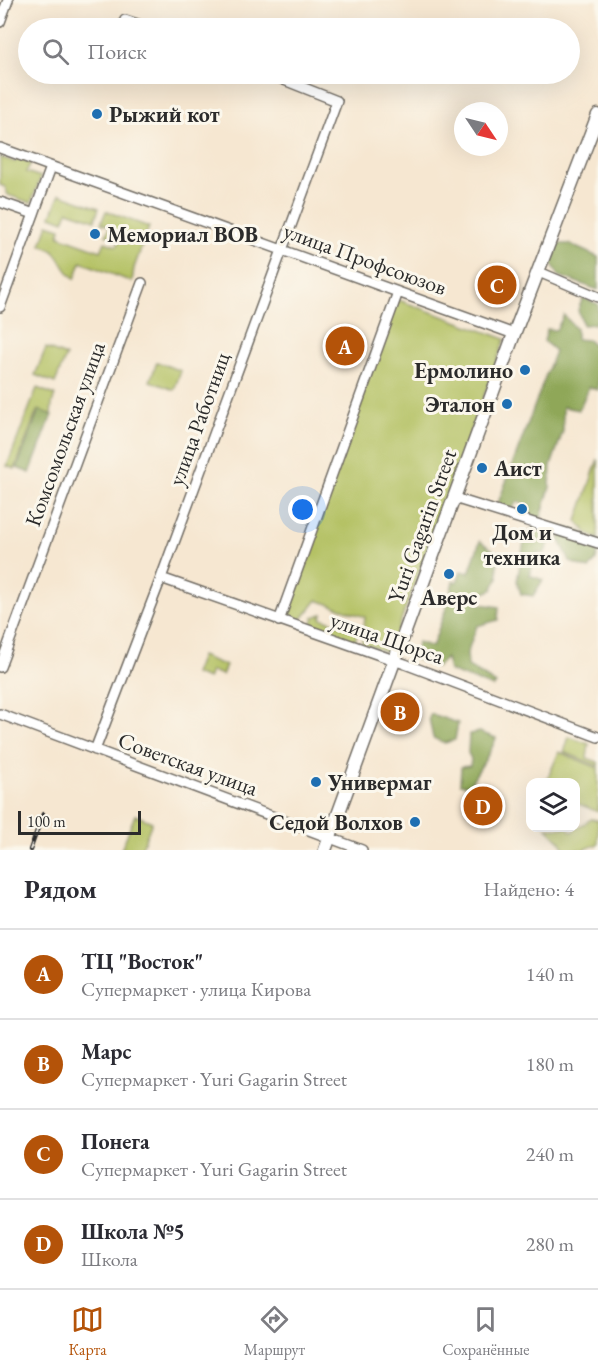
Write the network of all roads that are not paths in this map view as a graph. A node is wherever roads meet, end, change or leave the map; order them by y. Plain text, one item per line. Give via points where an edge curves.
1 (8, 0) edge
2 (0, 22) edge
3 (294, 84) edge
4 (598, 115) edge
5 (0, 148) edge
6 (51, 167) junction
7 (0, 202) edge
8 (34, 214) junction
9 (282, 250) junction
10 (539, 272) junction
11 (142, 283) dead end
12 (398, 292) junction
13 (598, 297) edge
14 (0, 307) edge
15 (514, 334) junction
16 (454, 498) junction
17 (598, 543) edge
18 (161, 578) junction
19 (279, 621) junction
20 (395, 660) junction
21 (0, 667) edge
22 (0, 714) edge
23 (598, 737) edge
24 (95, 750) junction
25 (330, 837) junction
26 (325, 850) edge
27 (362, 850) edge

1 - 2 street
3 - 9 street, улица Работниц via 337,101
4 - 10 main road, Yuri Gagarin Street
5 - 6 street, улица Профсоюзов
6 - 8 street
6 - 9 street, улица Профсоюзов
7 - 8 street
8 - 14 street
9 - 12 street, улица Профсоюзов
9 - 18 street, улица Работниц
10 - 13 street
10 - 15 main road, Yuri Gagarin Street
11 - 21 street, Комсомольская улица
12 - 15 street, улица Профсоюзов
12 - 19 street
15 - 16 main road, Yuri Gagarin Street
16 - 17 street
16 - 20 main road, Yuri Gagarin Street
18 - 19 street, улица Щорса
18 - 24 street, улица Работниц
19 - 20 street, улица Щорса
20 - 23 street, улица Щорса
20 - 25 main road, Yuri Gagarin Street
22 - 24 street, Советская улица
24 - 25 street, Советская улица
25 - 26 main road, Yuri Gagarin Street
25 - 27 street, Советская улица

